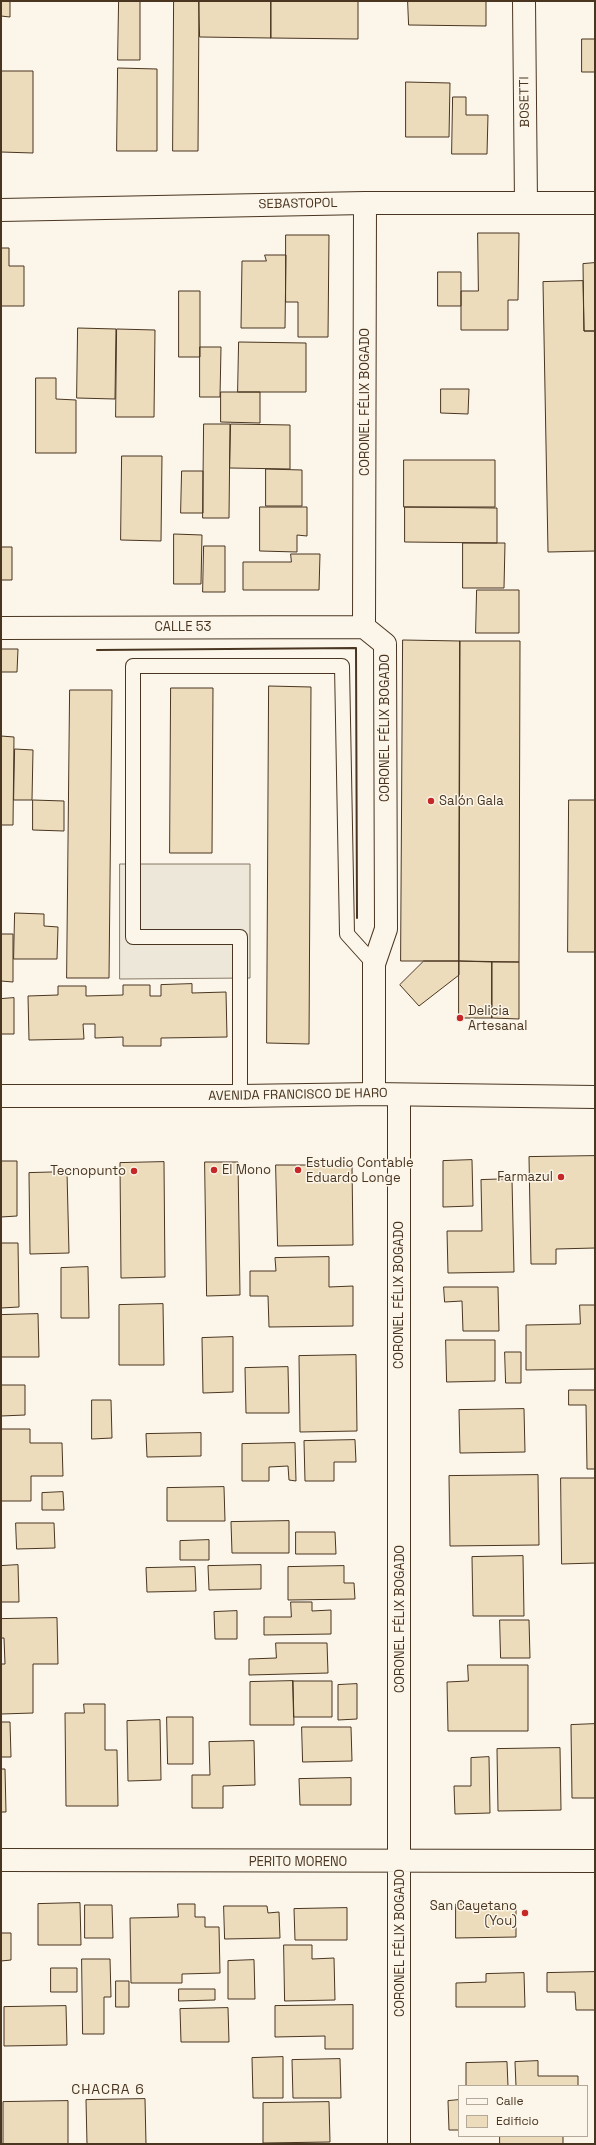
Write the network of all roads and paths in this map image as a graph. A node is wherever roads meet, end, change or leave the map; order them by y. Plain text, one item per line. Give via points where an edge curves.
1 (524, 1) edge
2 (595, 202) edge
3 (365, 203) junction
4 (526, 203) junction
5 (1, 210) edge
6 (364, 627) junction
7 (1, 628) edge
8 (374, 964) junction
9 (374, 1094) junction
10 (399, 1095) junction
11 (1, 1096) edge
12 (240, 1096) junction
13 (595, 1097) edge
14 (1, 1860) edge
15 (595, 1861) edge
16 (400, 1862) junction
17 (399, 2144) edge

1 - 4 street, BOSETTI
2 - 4 street, SEBASTOPOL
3 - 4 street, SEBASTOPOL
3 - 5 street, SEBASTOPOL
3 - 6 street, CORONEL FÉLIX BOGADO
6 - 7 street, CALLE 53
6 - 8 street, CORONEL FÉLIX BOGADO via 385,644 386,930
8 - 9 street, CORONEL FÉLIX BOGADO
8 - 12 lane via 346,934 342,666 133,666 133,937 240,936
9 - 10 street, AVENIDA FRANCISCO DE HARO
9 - 12 street, AVENIDA FRANCISCO DE HARO
10 - 13 street, AVENIDA FRANCISCO DE HARO
10 - 16 street, CORONEL FÉLIX BOGADO
11 - 12 street, AVENIDA FRANCISCO DE HARO
14 - 16 street, PERITO MORENO
15 - 16 street, PERITO MORENO
16 - 17 street, CORONEL FÉLIX BOGADO

